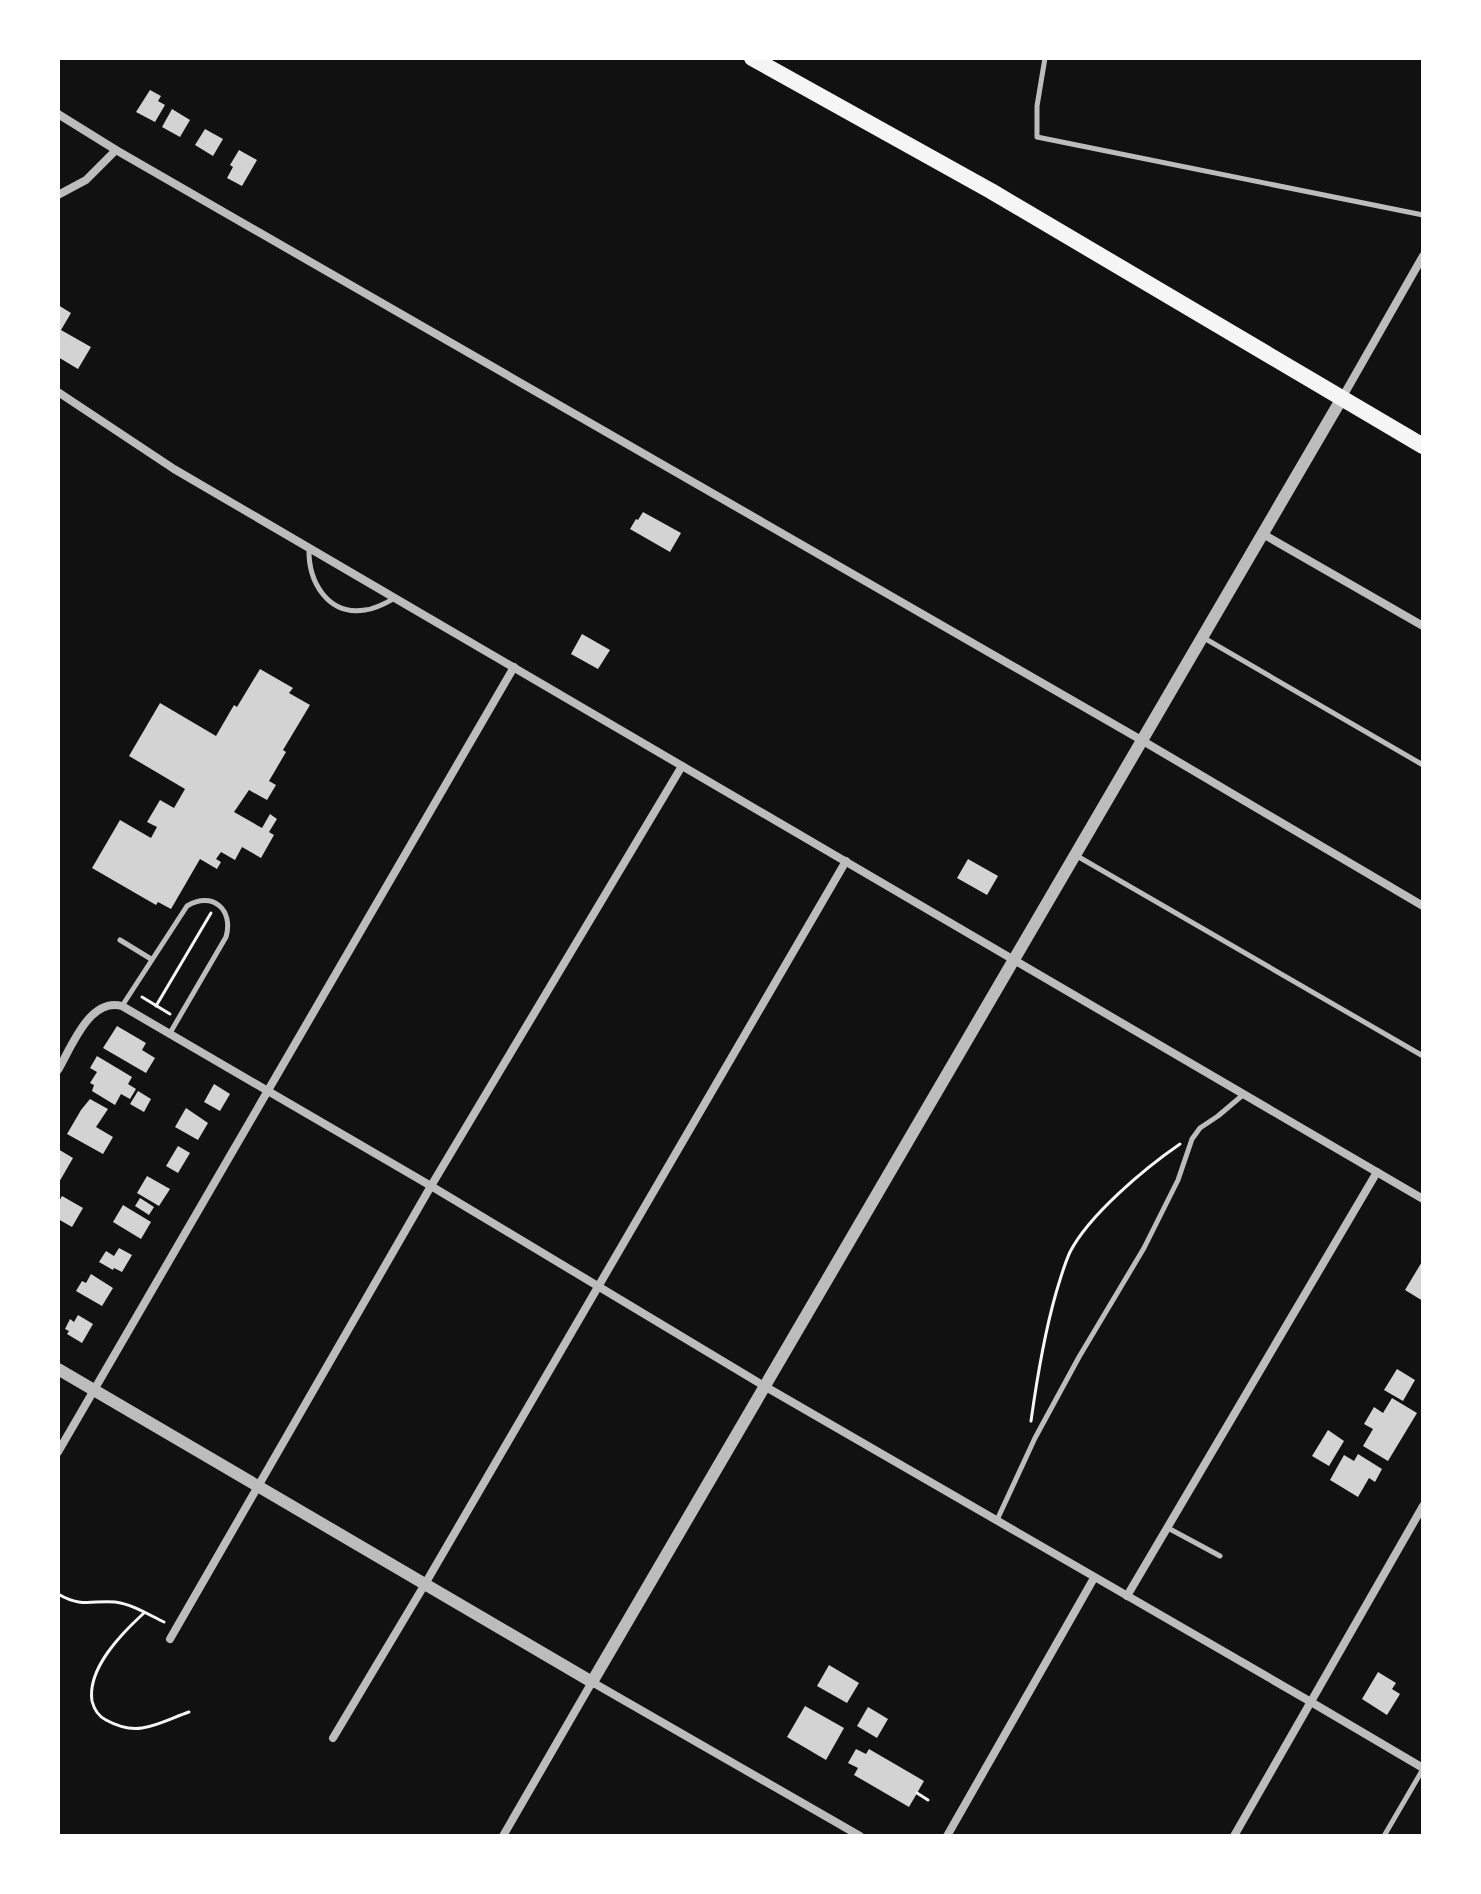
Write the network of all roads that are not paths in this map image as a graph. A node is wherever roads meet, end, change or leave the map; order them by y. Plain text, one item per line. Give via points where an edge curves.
1 (752, 58) edge
2 (1045, 58) edge
3 (58, 114) edge
4 (116, 150) junction
5 (58, 195) edge
6 (1423, 215) edge
7 (1423, 256) edge
8 (58, 392) edge
9 (1342, 398) junction
10 (1423, 446) edge
11 (1263, 534) junction
12 (309, 547) junction
13 (395, 598) junction
14 (1423, 626) edge
15 (1203, 637) junction
16 (514, 667) junction
17 (1143, 741) junction
18 (1423, 765) edge
19 (682, 766) junction
20 (1076, 855) junction
21 (846, 861) junction
22 (1423, 906) edge
23 (120, 940) dead end
24 (151, 959) junction
25 (1015, 960) junction
26 (122, 1006) junction
27 (169, 1034) junction
28 (1423, 1056) edge
29 (58, 1070) edge
30 (267, 1091) junction
31 (1244, 1094) junction
32 (1377, 1172) junction
33 (431, 1186) junction
34 (1423, 1199) edge
35 (597, 1286) junction
36 (58, 1369) edge
37 (766, 1387) junction
38 (94, 1390) junction
39 (58, 1452) edge
40 (259, 1486) junction
41 (1423, 1506) edge
42 (997, 1521) junction
43 (1168, 1527) junction
44 (1220, 1556) dead end
45 (1094, 1578) junction
46 (425, 1584) junction
47 (1127, 1596) junction
48 (170, 1639) dead end
49 (592, 1682) junction
50 (1311, 1702) junction
51 (333, 1738) dead end
52 (1423, 1768) edge
53 (503, 1836) edge
54 (860, 1836) edge
55 (947, 1836) edge
56 (1234, 1836) edge
57 (1384, 1836) edge

1 - 9 highway via 991,191
2 - 6 lane via 1037,137
3 - 4 street
4 - 5 street via 86,180
4 - 17 street
7 - 9 street
8 - 12 street via 174,469
9 - 10 highway
9 - 11 street
11 - 14 street
11 - 15 street
12 - 13 street
12 - 13 lane via 314,583 338,607 365,610
13 - 16 street
15 - 17 street
15 - 18 lane
16 - 19 street
16 - 30 street
17 - 20 street
17 - 22 street
19 - 21 street
19 - 33 street
20 - 25 street
20 - 28 lane
21 - 25 street
21 - 35 street
23 - 24 lane
24 - 26 lane
24 - 27 lane via 187,906 204,900 227,915 226,937
25 - 31 street
25 - 37 street
26 - 27 street
26 - 29 street via 112,1003 97,1010
27 - 30 street
30 - 33 street
30 - 38 street
31 - 32 street
31 - 42 lane via 1192,1139 1144,1248 1042,1425
32 - 34 street
32 - 43 street
33 - 35 street
33 - 40 street
35 - 37 street
35 - 46 street
36 - 38 street
37 - 42 street
37 - 49 street
38 - 39 street
38 - 40 street
40 - 46 street
40 - 48 street
41 - 50 street
42 - 45 street
43 - 44 lane
43 - 47 street
45 - 47 street
45 - 55 street
46 - 49 street
46 - 51 street
47 - 50 street
49 - 53 street
49 - 54 street
50 - 52 street
50 - 56 street
52 - 57 lane

